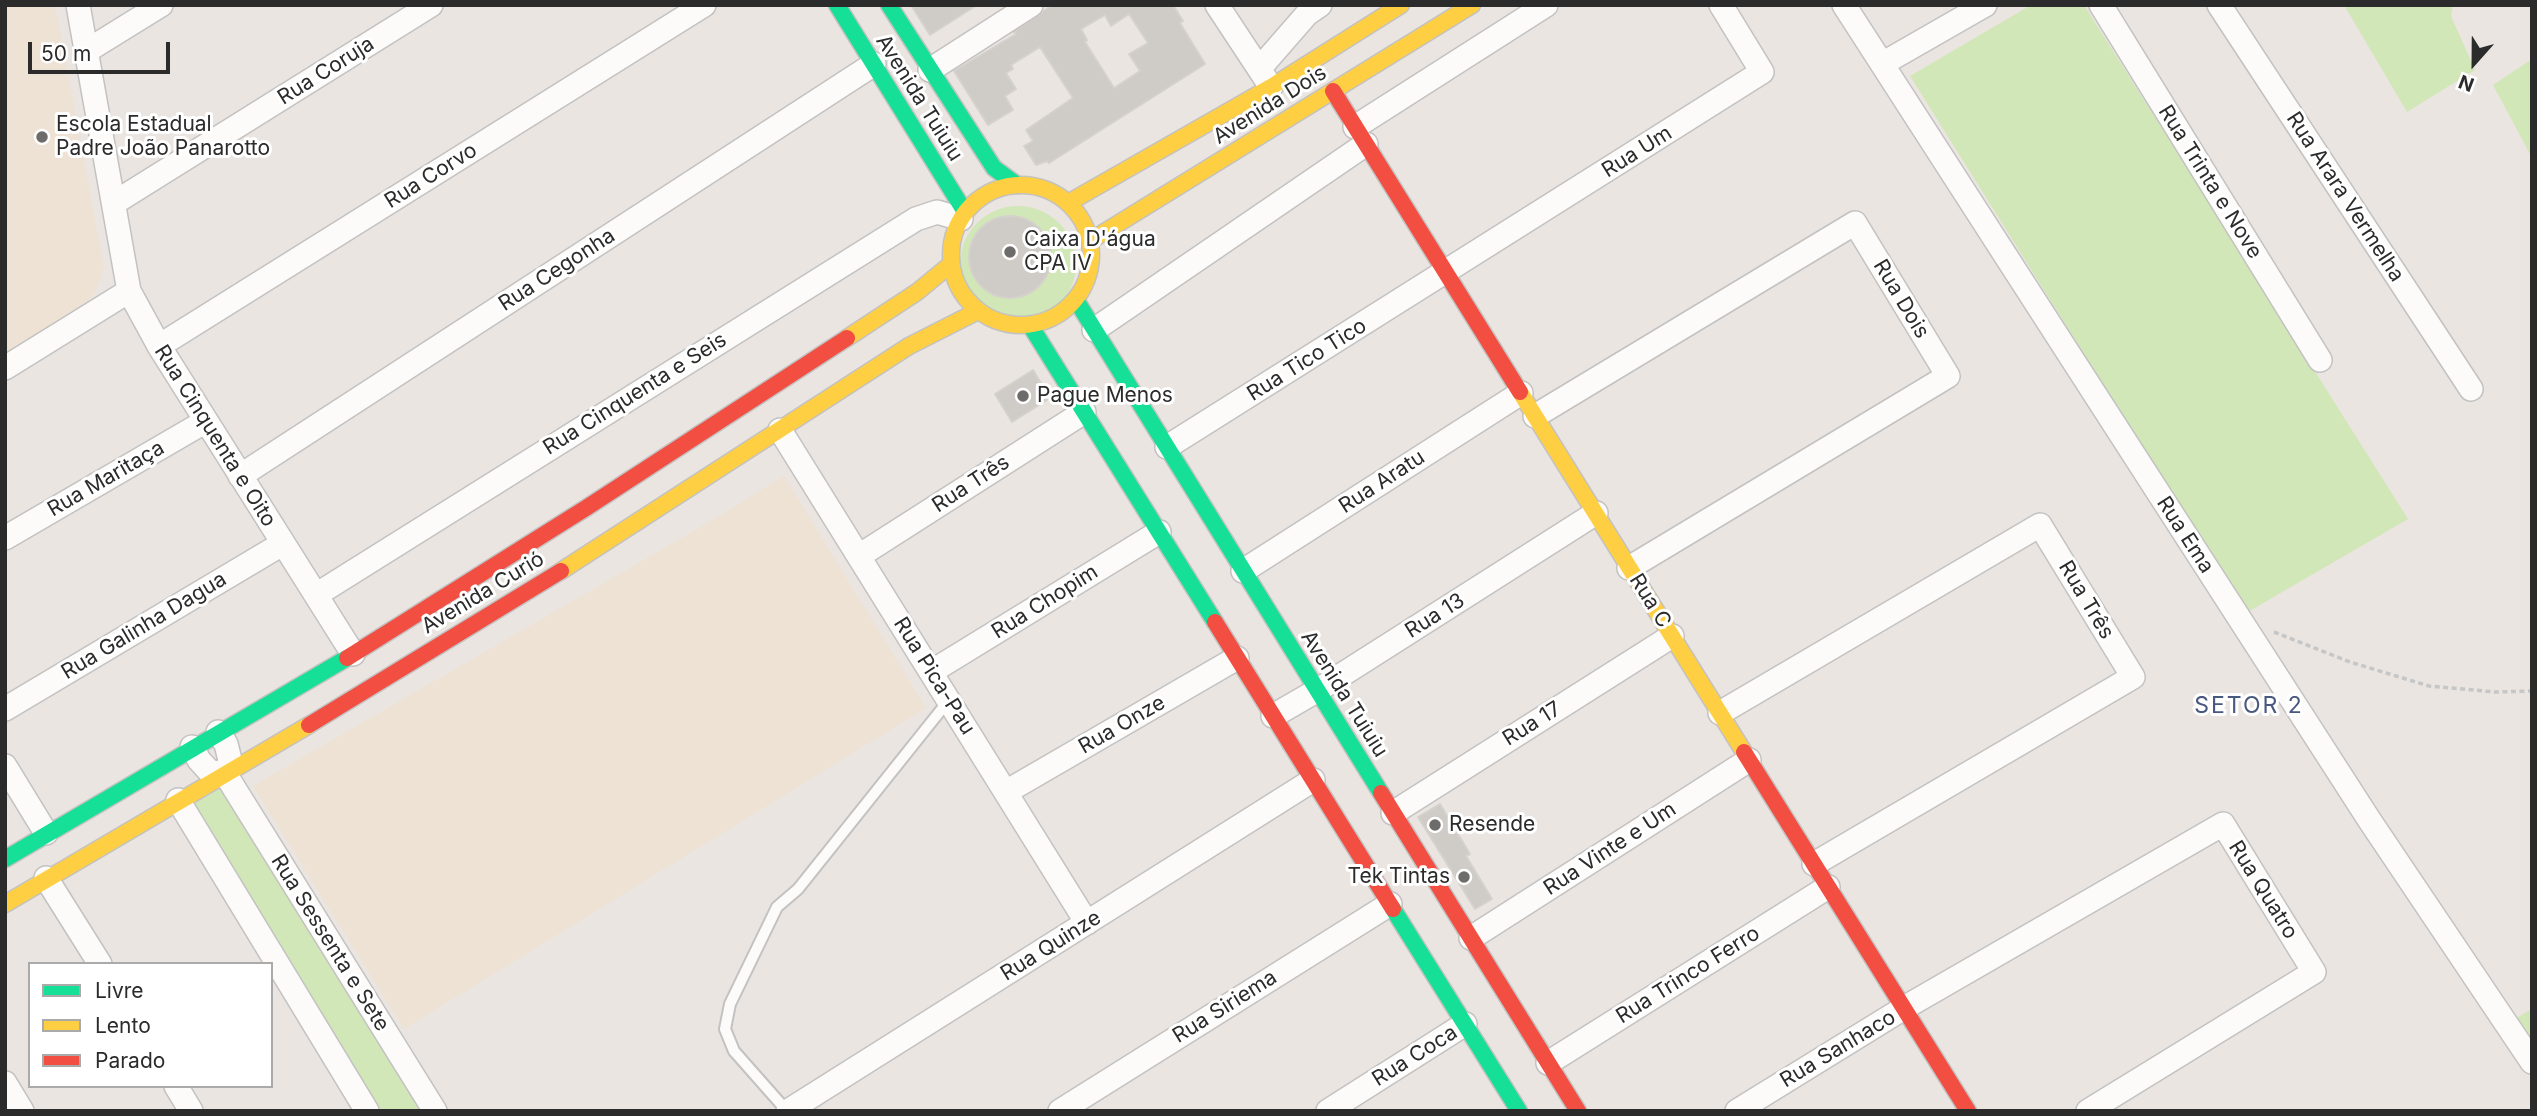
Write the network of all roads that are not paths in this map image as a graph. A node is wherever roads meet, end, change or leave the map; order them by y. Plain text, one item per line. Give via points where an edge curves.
1 (78, 5) edge
2 (161, 5) edge
3 (431, 5) edge
4 (704, 5) edge
5 (837, 5) edge
6 (889, 5) edge
7 (1031, 5) edge
8 (1217, 5) edge
9 (1320, 5) edge
10 (1401, 5) edge
11 (1472, 5) edge
12 (1546, 5) edge
13 (1721, 5) edge
14 (1844, 5) edge
15 (1985, 5) edge
16 (2101, 5) edge
17 (2219, 5) edge
18 (85, 52) junction
19 (874, 64) junction
20 (1882, 64) junction
21 (930, 70) junction
22 (1265, 77) junction
23 (1332, 91) junction
24 (1360, 136) junction
25 (1017, 185) junction
26 (114, 203) junction
27 (1068, 203) junction
28 (963, 216) junction
29 (1090, 241) junction
30 (951, 264) junction
31 (1446, 273) junction
32 (129, 291) junction
33 (1076, 300) junction
34 (978, 311) junction
35 (1030, 325) junction
36 (1094, 330) junction
37 (159, 346) junction
38 (2320, 360) dead end
39 (7, 364) edge
40 (2471, 389) dead end
41 (1521, 393) junction
42 (1084, 412) junction
43 (1535, 416) junction
44 (206, 421) junction
45 (780, 430) junction
46 (1167, 447) junction
47 (240, 476) junction
48 (1596, 513) junction
49 (1159, 532) junction
50 (5, 538) edge
51 (282, 544) junction
52 (859, 556) junction
53 (1629, 568) junction
54 (1243, 571) junction
55 (316, 594) junction
56 (1672, 636) junction
57 (353, 654) junction
58 (1237, 658) junction
59 (931, 672) junction
60 (1318, 690) junction
61 (949, 700) junction
62 (5, 709) edge
63 (1720, 713) junction
64 (1273, 716) junction
65 (218, 732) junction
66 (192, 747) junction
67 (1749, 760) junction
68 (5, 766) edge
69 (226, 775) junction
70 (1313, 780) junction
71 (1006, 792) junction
72 (178, 800) junction
73 (1393, 813) junction
74 (46, 833) junction
75 (5, 859) edge
76 (1814, 864) junction
77 (46, 878) junction
78 (1828, 887) junction
79 (5, 904) edge
80 (1390, 904) junction
81 (1087, 922) junction
82 (1471, 938) junction
83 (99, 962) edge
84 (1904, 1008) junction
85 (1465, 1024) junction
86 (2532, 1062) edge
87 (1548, 1063) junction
88 (5, 1083) edge
89 (177, 1088) edge
90 (22, 1111) edge
91 (191, 1111) edge
92 (367, 1111) edge
93 (435, 1111) edge
94 (788, 1111) edge
95 (1060, 1111) edge
96 (1328, 1111) edge
97 (1519, 1111) edge
98 (1577, 1111) edge
99 (1737, 1111) edge
100 (1968, 1111) edge
101 (2088, 1111) edge

1 - 18 street, Rua Cinquenta e Oito
2 - 18 street
3 - 26 street, Rua Coruja
4 - 37 street, Rua Corvo
5 - 19 main road, Avenida Tuiuiu
6 - 21 main road, Avenida Tuiuiu
7 - 21 street
8 - 22 street
9 - 22 street via 1307,14
10 - 22 main road, Avenida Dois
11 - 23 main road, Avenida Dois
12 - 24 street
13 - 31 street, Rua Um via 1762,72
14 - 20 street, Rua Ema
15 - 20 street
16 - 38 street, Rua Trinta e Nove
17 - 40 street, Rua Arara Vermelha
18 - 26 street, Rua Cinquenta e Oito
19 - 28 main road, Avenida Tuiuiu
19 - 47 street, Rua Cegonha
20 - 86 street, Rua Ema via 2370,821
21 - 25 main road, Avenida Tuiuiu via 994,169
22 - 27 main road, Avenida Dois
23 - 24 main road, Rua C
23 - 29 main road, Avenida Dois
24 - 31 main road, Rua C
24 - 36 street
25 - 27 main road via 1052,193
25 - 28 main road via 979,198
26 - 32 street, Rua Cinquenta e Oito
27 - 29 main road via 1082,220
28 - 30 main road via 952,240
28 - 55 street, Rua Cinquenta e Seis via 937,212 916,219
29 - 33 main road via 1091,262
30 - 34 main road via 960,290
30 - 57 main road, Avenida Curió via 906,300
31 - 41 main road, Rua C
31 - 46 street, Rua Tico Tico
32 - 37 street, Rua Cinquenta e Oito
32 - 39 street
33 - 35 main road via 1055,316
33 - 36 main road, Avenida Tuiuiu
34 - 35 main road via 1012,325
34 - 45 main road, Avenida Curió via 909,346
35 - 42 main road
36 - 46 main road, Avenida Tuiuiu
37 - 44 street, Rua Cinquenta e Oito
41 - 43 main road, Rua C
41 - 54 street, Rua Aratu
42 - 49 main road
42 - 52 street, Rua Três
43 - 48 main road, Rua C
43 - 53 street, Rua Dois via 1855,223 1948,376
44 - 47 street, Rua Cinquenta e Oito
44 - 50 street, Rua Maritaça
45 - 52 street, Rua Pica-Pau
45 - 69 main road, Avenida Curió via 607,543
46 - 54 main road, Avenida Tuiuiu
47 - 51 street, Rua Cinquenta e Oito
48 - 53 main road, Rua C
48 - 60 street, Rua 13
49 - 58 main road
49 - 59 street, Rua Chopim
51 - 55 street, Rua Cinquenta e Oito
51 - 62 street, Rua Galinha Dagua
52 - 59 street, Rua Pica-Pau
53 - 56 main road, Rua C
54 - 60 main road, Avenida Tuiuiu
55 - 57 street, Rua Cinquenta e Oito
56 - 63 main road, Rua C
56 - 73 street, Rua 17
57 - 65 main road, Avenida Curió
58 - 64 main road
58 - 71 street, Rua Onze
59 - 61 street, Rua Pica-Pau
60 - 64 street, Rua 13
60 - 73 main road, Avenida Tuiuiu
61 - 71 street, Rua Pica-Pau
61 - 94 lane via 798,889 777,907 730,1004 725,1029 734,1051
63 - 67 main road, Rua C
63 - 76 street, Rua Três via 2040,525 2133,677
64 - 70 main road
65 - 66 main road, Avenida Curió
65 - 69 street, Rua Sessenta e Sete via 230,760
66 - 69 street, Rua Sessenta e Sete via 209,771
66 - 74 main road, Avenida Curió
67 - 76 main road, Rua C
67 - 82 street, Rua Vinte e Um
68 - 74 street
69 - 72 main road, Avenida Curió
69 - 93 street, Rua Sessenta e Sete
70 - 80 main road
70 - 81 street, Rua Quinze
71 - 81 street, Rua Pica-Pau
72 - 77 main road, Avenida Curió
72 - 92 street
73 - 82 main road, Avenida Tuiuiu
74 - 75 main road, Avenida Curió
76 - 78 main road, Rua C
77 - 79 main road, Avenida Curió
77 - 83 street
78 - 84 main road, Rua C
78 - 87 street, Rua Trinco Ferro
80 - 85 main road
80 - 95 street, Rua Siriema
81 - 94 street, Rua Quinze
82 - 87 main road, Avenida Tuiuiu
84 - 99 street, Rua Sanhaco
84 - 100 main road, Rua C
84 - 101 street, Rua Quatro via 2223,824 2314,972
85 - 96 street, Rua Coca
85 - 97 main road
87 - 98 main road, Avenida Tuiuiu
88 - 90 street
89 - 91 street

